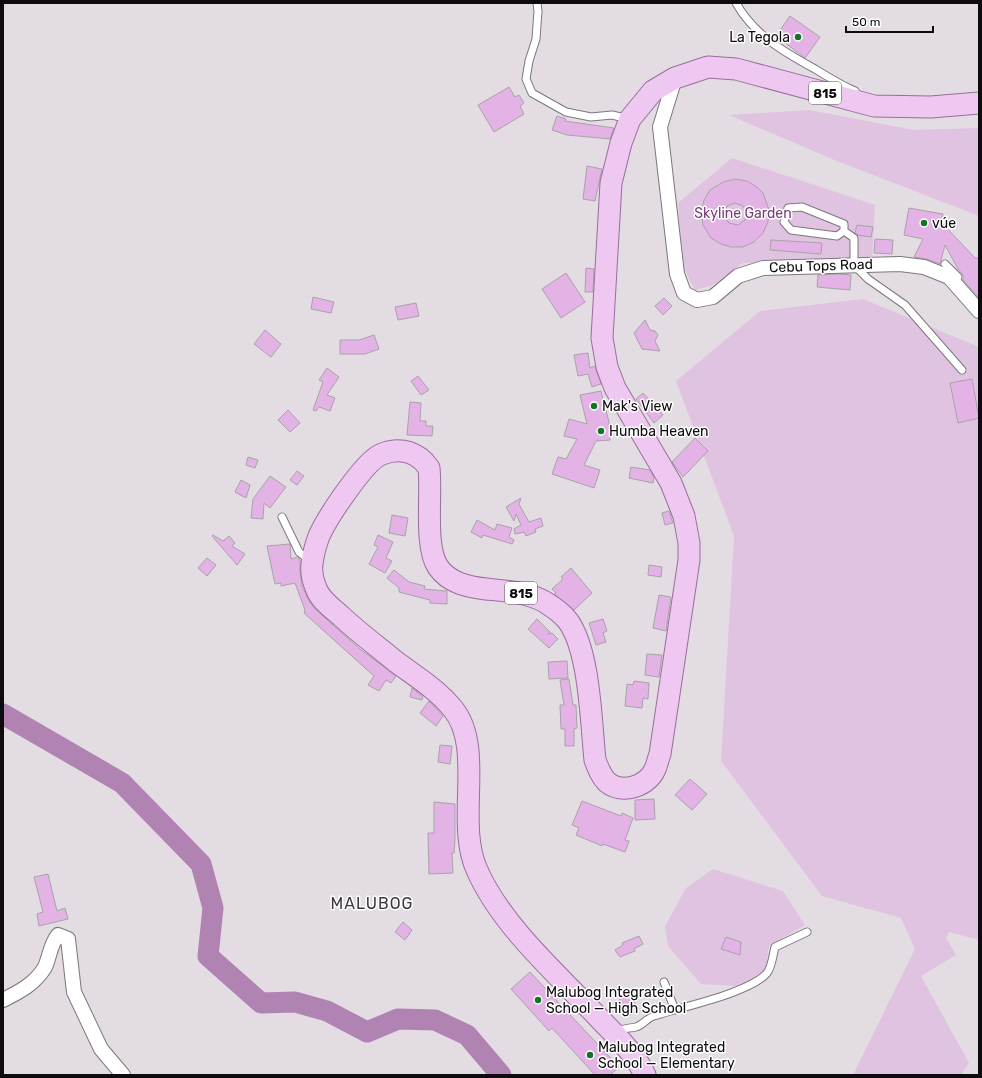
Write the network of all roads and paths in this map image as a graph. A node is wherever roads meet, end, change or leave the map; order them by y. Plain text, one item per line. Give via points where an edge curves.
1 (536, 3) edge
2 (736, 3) edge
3 (675, 78) junction
4 (979, 103) edge
5 (874, 106) junction
6 (630, 119) junction
7 (844, 231) junction
8 (854, 265) junction
9 (979, 311) edge
10 (962, 370) dead end
11 (282, 517) dead end
12 (312, 563) junction
13 (807, 932) dead end
14 (664, 982) dead end
15 (3, 1000) edge
16 (675, 1010) junction
17 (614, 1033) junction
18 (123, 1075) edge
19 (645, 1075) edge

1 - 6 lane via 536,39 526,78 532,93 566,112 591,117 612,115
2 - 5 lane via 760,34 789,56 855,92
3 - 5 main road, 815 via 708,67 736,69
3 - 6 main road, 815 via 653,91
3 - 8 street, Cebu Tops Road via 660,128 677,274 684,293 697,300 713,297 738,276 763,268
4 - 5 main road, 815 via 931,107
6 - 12 main road, 815 via 621,142 611,184 602,338 607,367 615,388 671,483 684,516 690,543 690,560 662,739 655,770 648,780 625,788 616,787 600,772 595,760 585,670 576,638 568,622 558,611 544,602 520,593 462,585 450,579 438,567 432,552 429,468 418,456 410,452 381,454 370,463 326,522 319,536
7 - 7 lane via 844,224 802,207 788,208 784,222 791,230 837,236
7 - 8 lane via 854,238
8 - 9 street, Cebu Tops Road via 900,264 952,273
8 - 10 lane via 868,279 905,305
11 - 12 lane via 299,552
12 - 17 main road, 815 via 317,591 324,600 354,628 435,690 458,716 466,736 469,847 489,896 520,934
13 - 16 lane via 775,947 767,972 748,987
14 - 16 lane
15 - 18 street via 29,987 44,967 53,941 58,935 68,939 74,992 101,1049
16 - 17 lane via 646,1019 637,1027 625,1027
17 - 19 main road, 815 via 640,1064

